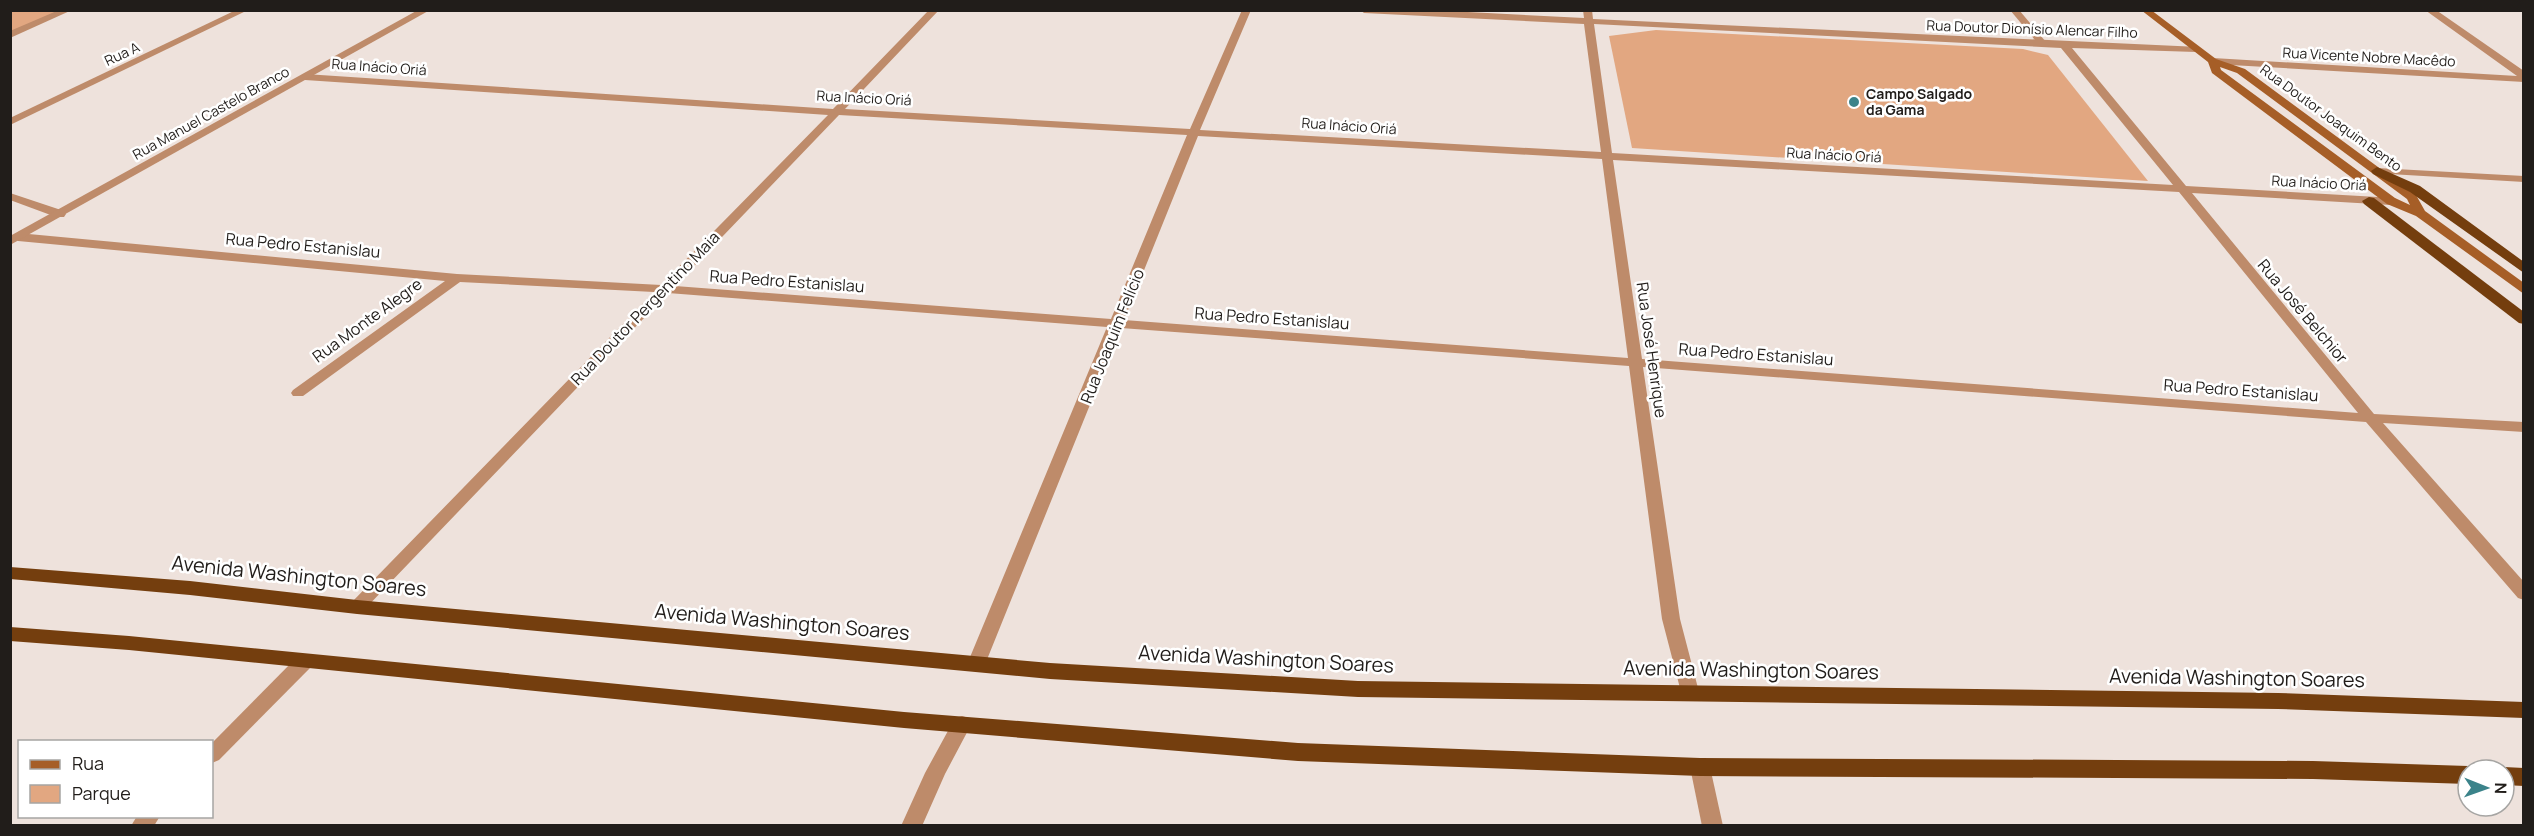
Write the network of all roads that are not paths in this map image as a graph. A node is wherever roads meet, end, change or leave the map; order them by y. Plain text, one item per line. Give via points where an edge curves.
1 (68, 10) edge
2 (244, 10) edge
3 (426, 10) edge
4 (935, 10) edge
5 (1247, 10) edge
6 (1364, 10) edge
7 (2014, 10) edge
8 (2145, 10) edge
9 (2428, 10) edge
10 (1588, 16) edge
11 (10, 35) edge
12 (2043, 44) junction
13 (2064, 45) junction
14 (2196, 49) junction
15 (2213, 61) junction
16 (305, 77) junction
17 (2523, 78) edge
18 (835, 112) junction
19 (10, 122) edge
20 (1194, 132) junction
21 (1607, 157) junction
22 (2377, 171) junction
23 (2523, 179) edge
24 (2182, 191) junction
25 (10, 196) edge
26 (2369, 201) junction
27 (2391, 201) junction
28 (2420, 213) junction
29 (60, 214) junction
30 (14, 239) edge
31 (2523, 269) edge
32 (457, 278) junction
33 (663, 289) junction
34 (2523, 290) edge
35 (2523, 320) edge
36 (1117, 324) junction
37 (1635, 363) junction
38 (297, 393) dead end
39 (2370, 418) junction
40 (2523, 427) edge
41 (10, 573) edge
42 (2523, 594) edge
43 (357, 607) junction
44 (10, 634) edge
45 (305, 661) junction
46 (977, 662) junction
47 (1690, 692) junction
48 (2523, 710) edge
49 (962, 723) junction
50 (213, 754) edge
51 (1700, 766) junction
52 (2456, 775) edge
53 (911, 825) edge
54 (1713, 825) edge

1 - 11 street
2 - 19 street, Rua A
3 - 16 street, Rua Manuel Castelo Branco
4 - 18 street, Rua Doutor Pergentino Maia
5 - 20 street, Rua Joaquim Felício
6 - 10 street, Rua Doutor Dionísio Alencar Filho
7 - 12 street
8 - 14 main road, Rua Doutor Joaquim Bento
9 - 17 street
10 - 12 street, Rua Doutor Dionísio Alencar Filho
10 - 21 street, Rua José Henrique
12 - 13 street, Rua Doutor Dionísio Alencar Filho
13 - 14 street, Rua Doutor Dionísio Alencar Filho
13 - 24 street, Rua José Belchior
14 - 15 main road, Rua Doutor Joaquim Bento
15 - 17 street, Rua Vicente Nobre Macêdo
15 - 22 main road, Rua Doutor Joaquim Bento via 2241,71
15 - 27 main road, Rua Doutor Joaquim Bento via 2216,70
16 - 18 street, Rua Inácio Oriá
16 - 29 street, Rua Manuel Castelo Branco
18 - 20 street, Rua Inácio Oriá
18 - 33 street, Rua Doutor Pergentino Maia
20 - 21 street, Rua Inácio Oriá
20 - 36 street, Rua Joaquim Felício
21 - 24 street, Rua Inácio Oriá
21 - 37 street, Rua José Henrique
22 - 23 street
22 - 28 main road, Rua Doutor Joaquim Bento via 2412,197
22 - 31 highway via 2415,189
24 - 26 street, Rua Inácio Oriá
24 - 39 street, Rua José Belchior
25 - 29 street
26 - 27 street, Rua Inácio Oriá
26 - 35 highway
27 - 28 main road, Rua Doutor Joaquim Bento
28 - 34 main road, Rua Doutor Joaquim Bento
29 - 30 street, Rua Manuel Castelo Branco
30 - 32 street, Rua Pedro Estanislau
32 - 33 street, Rua Pedro Estanislau
32 - 38 street, Rua Monte Alegre
33 - 36 street, Rua Pedro Estanislau
33 - 43 street, Rua Doutor Pergentino Maia
36 - 37 street, Rua Pedro Estanislau
36 - 46 street, Rua Joaquim Felício
37 - 39 street, Rua Pedro Estanislau
37 - 47 street, Rua José Henrique via 1671,619
39 - 40 street, Rua Pedro Estanislau
39 - 42 street, Rua José Belchior
41 - 43 highway, Avenida Washington Soares
43 - 46 highway, Avenida Washington Soares
44 - 45 highway
45 - 49 highway
45 - 50 street
46 - 47 highway, Avenida Washington Soares via 1050,671 1358,689
47 - 48 highway, Avenida Washington Soares via 2278,701
49 - 51 highway via 1298,752
49 - 53 street
51 - 52 highway
51 - 54 street

